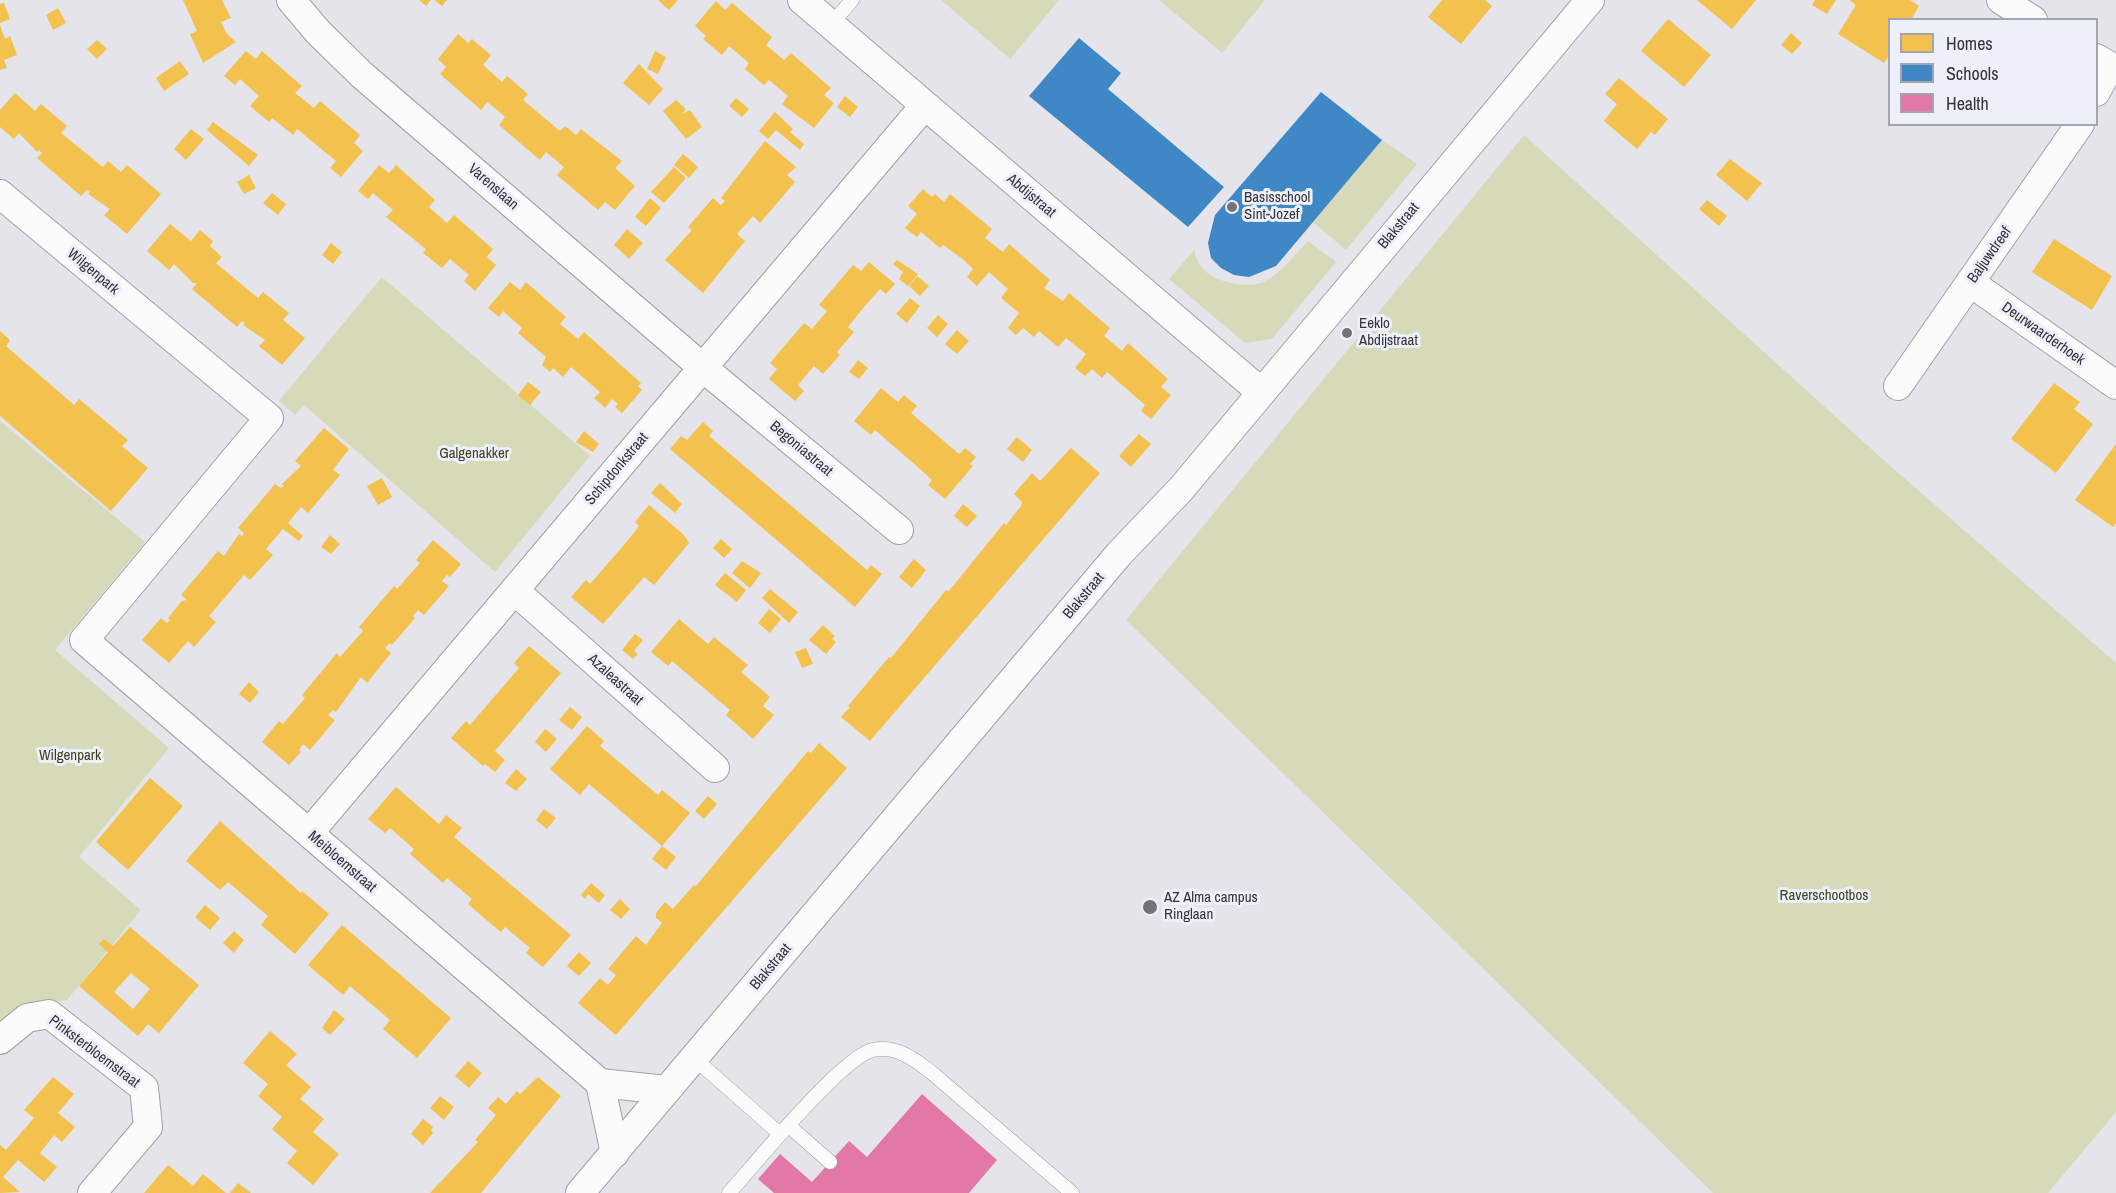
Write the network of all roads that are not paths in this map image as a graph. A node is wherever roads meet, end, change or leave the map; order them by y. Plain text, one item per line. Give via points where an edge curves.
1 (291, 0) edge
2 (802, 0) edge
3 (852, 0) edge
4 (1590, 0) edge
5 (2001, 0) edge
6 (2030, 18) edge
7 (831, 25) junction
8 (2107, 62) edge
9 (2098, 89) edge
10 (925, 105) junction
11 (2079, 126) edge
12 (0, 194) edge
13 (1971, 283) junction
14 (702, 367) junction
15 (2116, 385) edge
16 (1898, 386) dead end
17 (1261, 392) junction
18 (899, 530) dead end
19 (515, 591) junction
20 (84, 640) joint
21 (715, 768) dead end
22 (309, 833) junction
23 (0, 1040) edge
24 (695, 1059) junction
25 (600, 1083) junction
26 (667, 1090) junction
27 (784, 1130) junction
28 (615, 1153) junction
29 (830, 1162) dead end
30 (93, 1193) edge
31 (580, 1193) edge
32 (729, 1193) edge
33 (1072, 1193) edge

1 - 14 street, Varenslaan via 363,75
2 - 7 street, Abdijstraat
3 - 7 lane
4 - 17 street, Blakstraat
5 - 6 street
7 - 10 street, Abdijstraat
8 - 9 street
10 - 14 street, Schipdonkstraat
10 - 17 street, Abdijstraat
11 - 13 street, Baljuwdreef
12 - 20 street, Wilgenpark via 269,418
13 - 15 street, Deurwaarderhoek
13 - 16 street, Baljuwdreef
14 - 18 street, Begoniastraat
14 - 19 street, Schipdonkstraat
17 - 24 street, Blakstraat via 1181,489 1111,563
19 - 21 street, Azaleastraat
19 - 22 street, Schipdonkstraat
20 - 22 street, Meibloemstraat
22 - 25 street, Meibloemstraat
23 - 30 street, Pinksterbloemstraat via 27,1018 49,1014 144,1088 148,1127
24 - 26 street, Blakstraat
24 - 27 lane
25 - 26 street
25 - 28 street
26 - 28 street, Blakstraat
27 - 29 lane
27 - 32 lane
27 - 33 lane via 852,1060 872,1050 889,1049 908,1055 932,1072
28 - 31 street, Blakstraat

